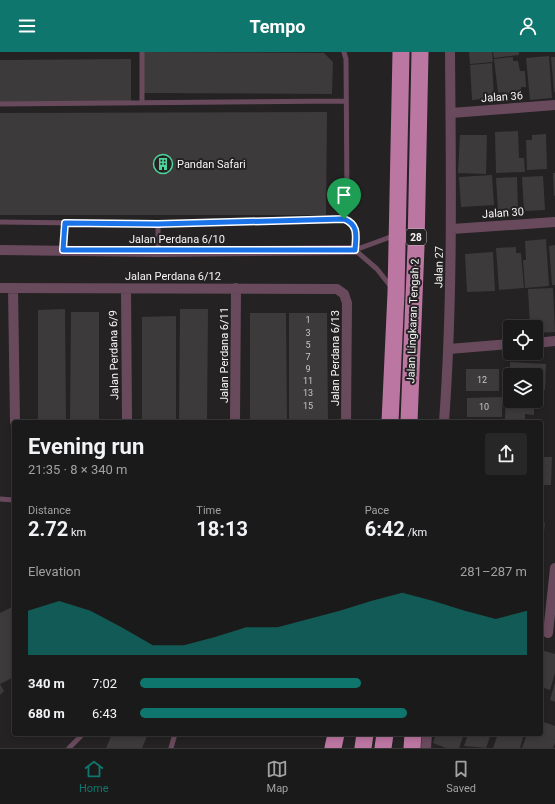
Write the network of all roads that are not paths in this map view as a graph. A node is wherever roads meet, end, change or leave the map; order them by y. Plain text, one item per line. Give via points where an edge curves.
1 (142, 52) edge
2 (344, 52) edge
3 (401, 52) edge
4 (420, 52) edge
5 (450, 52) edge
6 (346, 101) junction
7 (142, 102) junction
8 (0, 104) edge
9 (555, 106) edge
10 (451, 113) junction
11 (344, 219) junction
12 (0, 222) edge
13 (555, 222) edge
14 (65, 223) junction
15 (158, 224) junction
16 (452, 229) junction
17 (397, 234) junction
18 (0, 250) edge
19 (63, 250) junction
20 (355, 250) junction
21 (158, 252) junction
22 (0, 288) edge
23 (13, 288) junction
24 (236, 288) junction
25 (126, 289) junction
26 (396, 293) junction
27 (344, 294) joint
28 (555, 341) edge
29 (543, 342) edge
30 (503, 345) edge
31 (449, 349) junction
32 (15, 420) edge
33 (127, 420) edge
34 (235, 420) edge
35 (346, 420) edge
36 (390, 420) edge
37 (409, 420) edge
38 (444, 420) edge
39 (0, 499) edge
40 (12, 500) edge
41 (555, 568) edge
42 (548, 634) edge
43 (81, 736) edge
44 (174, 736) edge
45 (336, 736) edge
46 (365, 736) edge
47 (415, 736) edge
48 (427, 736) edge
49 (425, 747) edge
50 (70, 748) edge
51 (171, 748) edge
52 (333, 748) edge
53 (363, 748) edge

1 - 7 lane
2 - 6 lane
3 - 17 highway, Jalan Lingkaran Tengah 2 / 28
4 - 37 highway, Jalan Lingkaran Tengah 2 / 28
5 - 10 street, Jalan 27
6 - 7 lane
6 - 11 lane
7 - 8 lane
9 - 10 street, Jalan 36
10 - 16 street, Jalan 27
11 - 15 lane
11 - 20 lane via 354,225
12 - 14 lane
13 - 16 street, Jalan 30
14 - 15 lane
14 - 19 lane
15 - 21 lane
16 - 31 street, Jalan 27
17 - 20 lane
17 - 26 highway, Jalan Lingkaran Tengah 2 / 28
18 - 19 street, Jalan Perdana 6/10
19 - 21 street, Jalan Perdana 6/10
20 - 21 street, Jalan Perdana 6/10
20 - 26 lane via 377,269
22 - 23 street, Jalan Perdana 6/12
23 - 25 street, Jalan Perdana 6/12
23 - 32 street
24 - 25 street, Jalan Perdana 6/12
24 - 27 street, Jalan Perdana 6/12 via 337,289
24 - 34 street, Jalan Perdana 6/11
25 - 33 street, Jalan Perdana 6/9
26 - 36 highway, Jalan Lingkaran Tengah 2 / 28
27 - 35 street, Jalan Perdana 6/13 via 347,303
28 - 29 street
30 - 31 street
31 - 38 street, Jalan 27
39 - 40 lane
41 - 42 street
43 - 50 lane
44 - 51 lane
45 - 52 highway
46 - 53 highway
47 - 49 highway
48 - 49 street

